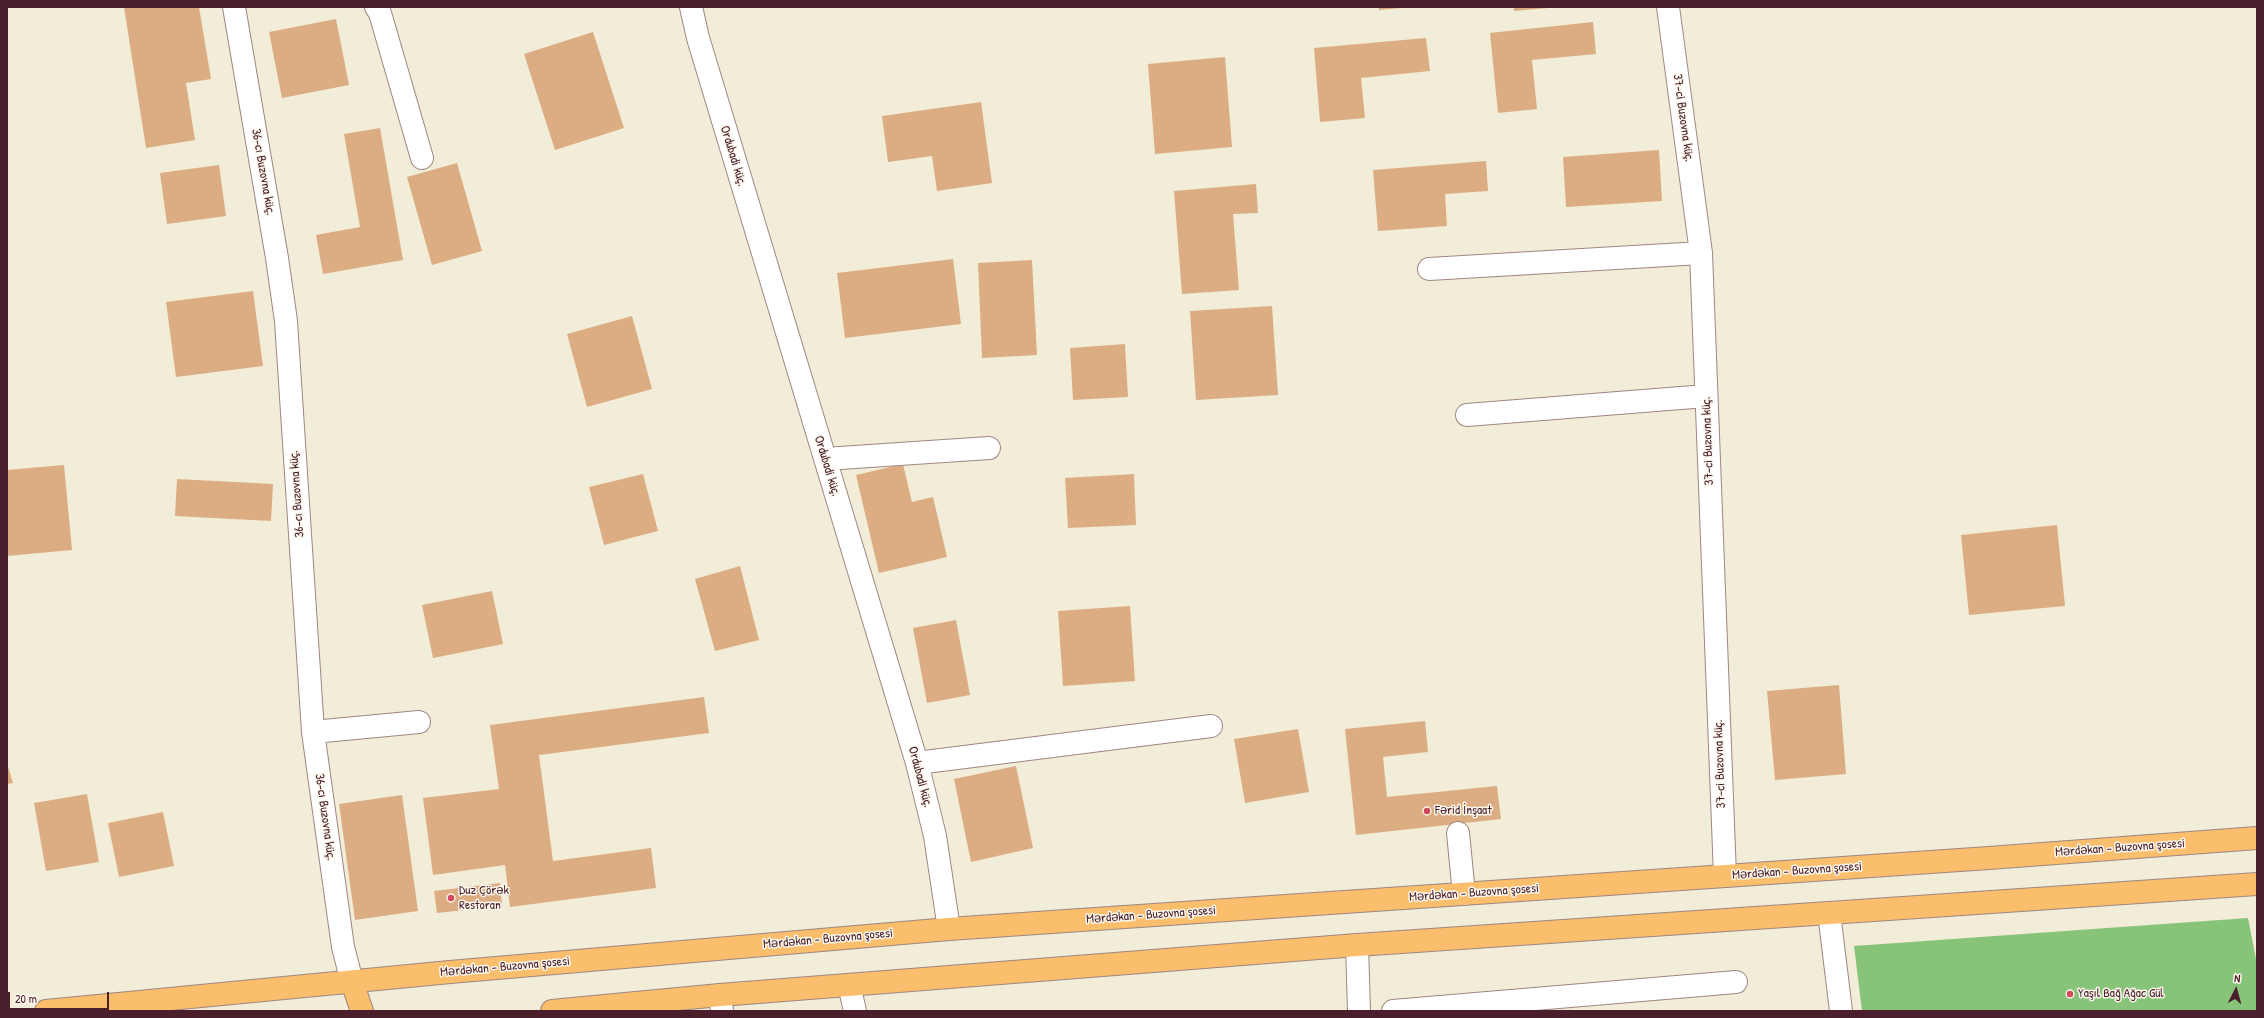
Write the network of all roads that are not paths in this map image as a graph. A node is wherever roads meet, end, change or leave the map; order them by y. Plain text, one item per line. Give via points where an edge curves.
1 (234, 7) edge
2 (376, 7) edge
3 (690, 7) edge
4 (1668, 7) edge
5 (422, 158) dead end
6 (1701, 253) junction
7 (1428, 269) dead end
8 (1706, 396) junction
9 (1467, 415) dead end
10 (989, 448) dead end
11 (825, 459) junction
12 (419, 722) dead end
13 (1211, 726) dead end
14 (313, 732) junction
15 (917, 763) junction
16 (1458, 833) dead end
17 (2257, 838) edge
18 (1725, 876) junction
19 (2257, 884) edge
20 (1464, 894) junction
21 (1829, 913) junction
22 (949, 929) junction
23 (1357, 945) junction
24 (352, 982) junction
25 (1736, 982) dead end
26 (850, 985) junction
27 (721, 1003) edge
28 (46, 1011) edge
29 (362, 1011) edge
30 (552, 1011) edge
31 (855, 1011) edge
32 (1359, 1011) edge
33 (1393, 1011) edge
34 (1841, 1011) edge

1 - 14 street, 36-cı Buzovna küç. via 286,321
2 - 5 street via 380,13
3 - 11 street, Ordubadi küç.
4 - 6 street, 37-ci Buzovna küç.
6 - 7 street
6 - 8 street, 37-ci Buzovna küç.
8 - 9 street
8 - 18 street, 37-ci Buzovna küç.
10 - 11 street
11 - 15 street, Ordubadi küç.
12 - 14 street
13 - 15 street
14 - 24 street, 36-cı Buzovna küç. via 343,947
15 - 22 street, Ordubadi küç. via 935,836
16 - 20 street
17 - 18 main road, Mərdəkan - Buzovna şosesi
18 - 20 main road, Mərdəkan - Buzovna şosesi
19 - 21 main road
20 - 22 main road, Mərdəkan - Buzovna şosesi
21 - 23 main road
21 - 34 street
22 - 24 main road, Mərdəkan - Buzovna şosesi
23 - 26 main road
23 - 32 street
24 - 28 main road, Mərdəkan - Buzovna şosesi
24 - 29 main road
25 - 33 street
26 - 27 main road
26 - 31 street
27 - 30 main road

